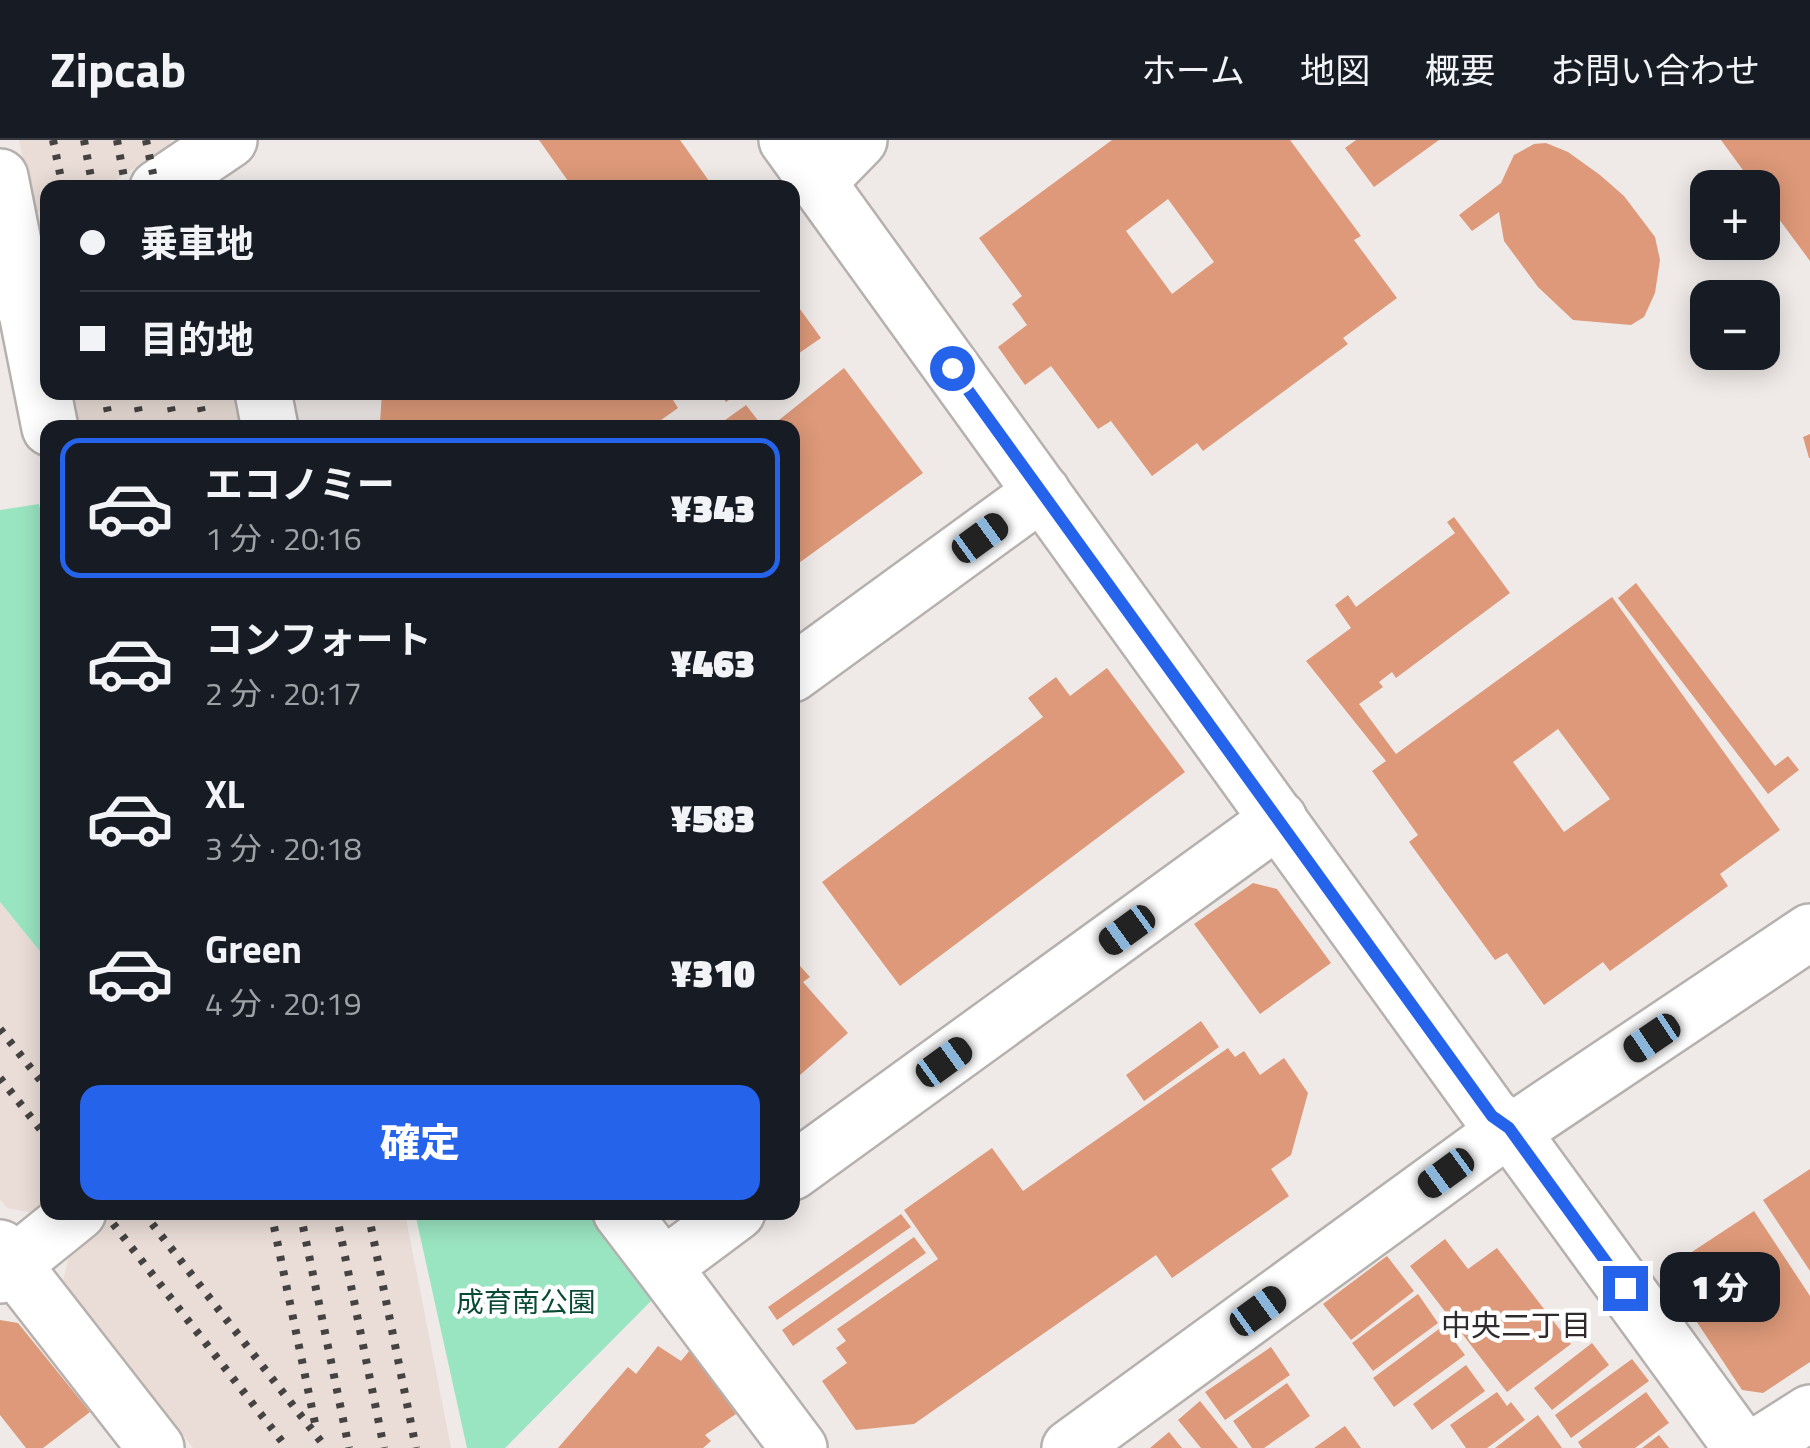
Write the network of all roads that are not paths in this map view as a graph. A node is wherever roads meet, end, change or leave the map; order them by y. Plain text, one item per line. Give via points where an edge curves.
1 (860, 140) edge
2 (219, 154) edge
3 (802, 161) edge
4 (0, 177) edge
5 (172, 180) edge
6 (23, 278) edge
7 (40, 372) edge
8 (1042, 492) junction
9 (800, 668) edge
10 (1279, 819) junction
11 (1810, 932) edge
12 (1509, 1128) junction
13 (800, 1166) edge
14 (66, 1220) edge
15 (627, 1220) edge
16 (726, 1220) edge
17 (4, 1262) edge
18 (662, 1267) junction
19 (1810, 1413) edge
20 (156, 1448) edge
21 (800, 1448) edge
22 (1070, 1448) edge
23 (1742, 1448) edge
24 (1755, 1448) edge

1 - 3 street
2 - 5 street
3 - 8 street
4 - 6 street
6 - 7 street
8 - 9 street
8 - 10 street
10 - 12 street via 1492,1116
10 - 13 street
11 - 12 street
12 - 22 street
12 - 23 street
14 - 17 street
15 - 18 street
16 - 18 street
17 - 20 street
18 - 21 street
19 - 24 street

